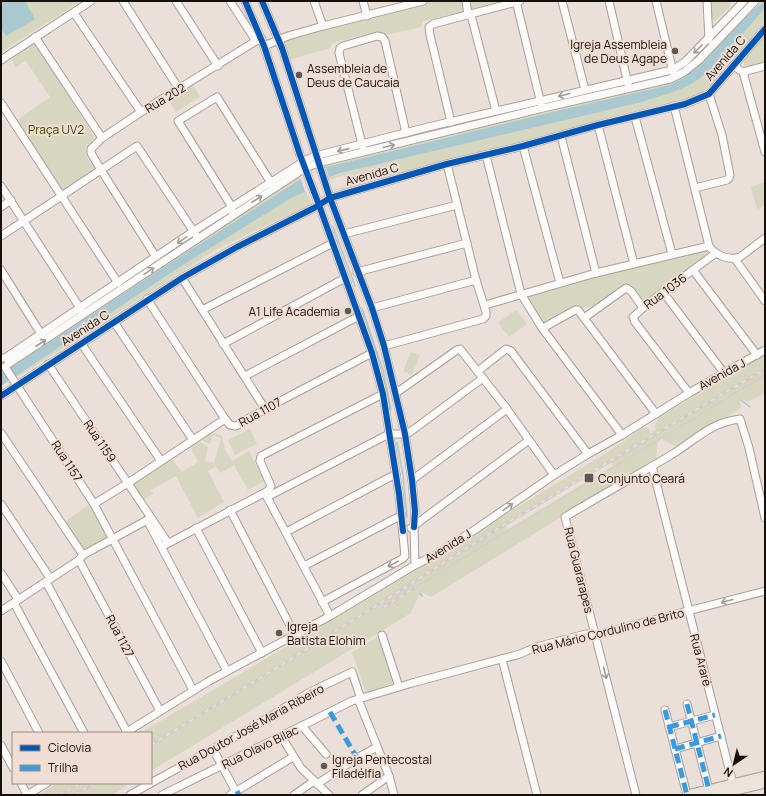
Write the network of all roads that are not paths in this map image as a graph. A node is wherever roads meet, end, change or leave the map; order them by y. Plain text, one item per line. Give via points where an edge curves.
1 (91, 1) edge
2 (123, 1) edge
3 (176, 1) edge
4 (230, 1) edge
5 (245, 1) edge
6 (262, 1) edge
7 (314, 1) edge
8 (363, 1) edge
9 (423, 1) edge
10 (466, 1) edge
11 (517, 1) edge
12 (562, 1) edge
13 (609, 1) edge
14 (656, 1) edge
15 (706, 1) edge
16 (736, 1) edge
17 (744, 1) edge
18 (755, 1) edge
19 (412, 2) edge
20 (736, 9) junction
21 (74, 13) junction
22 (470, 15) junction
23 (367, 16) junction
24 (740, 16) junction
25 (323, 26) junction
26 (765, 29) edge
27 (35, 37) junction
28 (709, 38) junction
29 (279, 40) junction
30 (261, 42) junction
31 (711, 46) junction
32 (1, 60) edge
33 (735, 64) junction
34 (218, 66) junction
35 (765, 66) edge
36 (743, 72) junction
37 (673, 73) junction
38 (627, 80) junction
39 (628, 88) junction
40 (179, 89) junction
41 (585, 90) junction
42 (709, 94) junction
43 (1, 103) edge
44 (542, 104) junction
45 (674, 106) junction
46 (496, 111) junction
47 (141, 112) junction
48 (635, 117) junction
49 (451, 122) junction
50 (598, 125) junction
51 (428, 127) junction
52 (406, 133) junction
53 (430, 136) junction
54 (561, 136) junction
55 (102, 138) junction
56 (523, 146) junction
57 (363, 148) junction
58 (765, 152) edge
59 (315, 156) junction
60 (486, 156) junction
61 (447, 164) junction
62 (303, 165) junction
63 (319, 166) junction
64 (101, 170) junction
65 (273, 185) junction
66 (1, 186) edge
67 (695, 188) junction
68 (61, 196) junction
69 (330, 198) junction
70 (11, 200) junction
71 (319, 205) junction
72 (457, 205) junction
73 (1, 206) edge
74 (234, 211) junction
75 (24, 221) junction
76 (194, 231) junction
77 (344, 234) junction
78 (1, 236) edge
79 (198, 238) junction
80 (765, 238) edge
81 (333, 243) junction
82 (467, 243) junction
83 (709, 246) junction
84 (716, 253) junction
85 (672, 254) junction
86 (156, 257) junction
87 (735, 259) junction
88 (634, 264) junction
89 (1, 270) edge
90 (693, 270) junction
91 (358, 272) junction
92 (596, 273) junction
93 (182, 278) junction
94 (345, 278) junction
95 (476, 280) junction
96 (118, 283) junction
97 (560, 283) junction
98 (663, 292) junction
99 (521, 294) junction
100 (367, 297) junction
101 (147, 300) junction
102 (353, 300) junction
103 (765, 301) edge
104 (484, 305) junction
105 (80, 308) junction
106 (372, 308) junction
107 (643, 308) junction
108 (202, 310) junction
109 (85, 315) junction
110 (359, 316) junction
111 (584, 318) junction
112 (114, 322) junction
113 (543, 328) junction
114 (41, 334) junction
115 (81, 343) junction
116 (223, 344) junction
117 (384, 346) junction
118 (765, 350) edge
119 (372, 353) junction
120 (757, 355) junction
121 (3, 363) edge
122 (48, 364) junction
123 (478, 371) junction
124 (724, 373) junction
125 (244, 376) junction
126 (483, 378) junction
127 (15, 383) junction
128 (396, 393) junction
129 (689, 393) junction
130 (383, 394) junction
131 (1, 396) edge
132 (265, 409) junction
133 (507, 409) junction
134 (656, 414) junction
135 (225, 418) junction
136 (1, 433) edge
137 (389, 434) junction
138 (405, 434) junction
139 (622, 435) junction
140 (193, 440) junction
141 (529, 440) junction
142 (588, 454) junction
143 (161, 461) junction
144 (652, 466) junction
145 (396, 474) junction
146 (554, 475) junction
147 (412, 480) junction
148 (128, 483) junction
149 (267, 494) junction
150 (1, 504) edge
151 (94, 504) junction
152 (230, 510) junction
153 (402, 515) junction
154 (765, 518) edge
155 (149, 519) junction
156 (414, 527) junction
157 (196, 528) junction
158 (403, 531) junction
159 (286, 532) junction
160 (114, 539) junction
161 (165, 545) junction
162 (81, 558) junction
163 (415, 565) junction
164 (304, 566) junction
165 (1, 574) edge
166 (48, 580) junction
167 (765, 591) edge
168 (16, 601) junction
169 (322, 602) junction
170 (1, 611) edge
171 (688, 611) junction
172 (330, 616) junction
173 (295, 635) junction
174 (382, 635) dead end
175 (595, 635) junction
176 (262, 653) junction
177 (502, 659) junction
178 (1, 661) edge
179 (227, 671) junction
180 (399, 687) junction
181 (193, 690) junction
182 (358, 699) junction
183 (687, 704) dead end
184 (665, 710) dead end
185 (160, 711) junction
186 (716, 715) junction
187 (691, 722) junction
188 (302, 726) junction
189 (669, 727) junction
190 (38, 732) edge
191 (83, 732) edge
192 (126, 732) edge
193 (281, 736) junction
194 (721, 736) junction
195 (696, 743) junction
196 (1, 745) edge
197 (378, 747) junction
198 (213, 748) junction
199 (675, 749) junction
200 (326, 754) dead end
201 (293, 757) junction
202 (12, 766) edge
203 (221, 766) junction
204 (389, 776) junction
205 (765, 776) edge
206 (152, 782) edge
207 (316, 782) junction
208 (765, 783) edge
209 (22, 784) edge
210 (45, 784) edge
211 (149, 784) edge
212 (735, 789) edge
213 (712, 792) edge
214 (233, 793) edge
215 (27, 795) edge
216 (130, 795) edge
217 (162, 795) edge
218 (294, 795) edge
219 (329, 795) edge
220 (362, 795) edge
221 (394, 795) edge
222 (537, 795) edge
223 (636, 795) edge
224 (687, 795) edge

1 - 21 street
2 - 40 street
3 - 34 street
4 - 30 street
5 - 30 street
6 - 29 street
7 - 25 street
8 - 23 street
9 - 19 street, Rua 202
10 - 22 street
11 - 22 street
11 - 44 street
12 - 41 street
13 - 38 street
14 - 37 street
15 - 28 street
16 - 20 street
17 - 20 street, Avenida C
18 - 24 street, Avenida C
19 - 23 street, Rua 202
20 - 24 street
20 - 28 street, Avenida C
21 - 27 street
21 - 47 street
22 - 46 street
22 - 49 street via 429,27
23 - 25 street, Rua 202
24 - 31 street, Avenida C
25 - 29 street, Rua 202
26 - 33 street, Avenida C
27 - 32 street
27 - 55 street
28 - 31 street
28 -> 37 street, Avenida C
29 - 30 street, Rua 202
29 - 59 street
30 - 34 street, Rua 202
30 - 62 street
31 - 37 street, Avenida C via 684,72
33 - 36 street
33 - 42 street, Avenida C
34 - 40 street, Rua 202
35 - 36 street
36 - 58 street
37 - 38 street, Avenida C
37 - 39 street, Avenida C via 667,79
38 - 39 street
38 - 41 street, Avenida C
39 - 44 street, Avenida C
40 - 47 street, Rua 202
41 -> 44 street, Avenida C
42 - 45 street, Avenida C
42 - 67 street via 722,135 730,175 727,180
43 - 68 street
44 - 46 street, Avenida C
44 - 53 street, Avenida C
45 - 48 street, Avenida C
45 - 67 street
46 - 49 street, Avenida C
47 - 55 street, Rua 202
48 - 50 street, Avenida C
48 - 85 street
49 - 51 street, Avenida C
50 - 54 street, Avenida C
50 - 88 street
51 - 52 street, Avenida C
51 - 53 street
52 - 57 street, Avenida C
52 - 57 street via 385,41 377,36 343,46 340,53
57 -> 53 street, Avenida C
54 - 56 street, Avenida C
54 - 92 street
55 - 64 street, Rua 202 via 90,151
56 - 60 street, Avenida C
56 - 97 street
57 -> 59 street, Avenida C
57 - 63 street, Avenida C
59 - 62 street, Avenida C
59 - 63 street
60 - 61 street, Avenida C
60 - 99 street
61 - 69 street, Avenida C
61 - 72 street
62 - 63 street, Avenida C
62 - 65 street, Avenida C
62 - 71 street
63 - 69 street
64 - 68 street
64 - 76 street via 137,146
64 - 86 street
65 - 74 street, Avenida C
65 - 74 street via 216,97 178,121
66 - 70 street
67 - 83 street
68 - 75 street
68 - 96 street
69 - 71 street, Avenida C
69 - 77 street
70 - 73 street
70 - 75 street
71 - 81 street
71 - 93 street, Avenida C
72 - 77 street
72 - 82 street
74 - 76 street, Avenida C
74 - 79 street, Avenida C
75 - 78 street
75 - 105 street
76 - 79 street
76 -> 86 street, Avenida C
77 - 91 street
109 -> 79 street, Avenida C
80 - 87 street
81 - 94 street
81 - 108 street
82 - 91 street
82 - 95 street
83 - 84 street
83 - 85 street
84 - 87 street
84 - 90 street, Rua 1036
85 - 88 street
86 - 96 street, Avenida C
87 - 103 street
88 - 92 street
89 - 114 street
90 - 98 street, Rua 1036
90 - 120 street
91 - 100 street
92 - 97 street
93 - 101 street, Avenida C
93 - 108 street
94 - 102 street
94 - 116 street
95 - 104 street
95 - 106 street
96 - 105 street, Avenida C
97 - 99 street
98 - 107 street, Rua 1036
98 - 124 street
99 - 104 street
99 - 113 street
100 - 102 street
100 - 106 street
101 - 112 street, Avenida C
101 - 135 street
102 - 110 street
104 - 117 street via 486,316 483,319
105 - 109 street
105 - 114 street, Avenida C
106 - 117 street
107 - 111 street via 626,288
107 - 129 street, Rua 1036 via 634,315 634,320
108 - 116 street
121 -> 109 street, Avenida C
110 - 119 street
110 - 125 street
111 - 113 street via 575,310
111 - 134 street
112 - 115 street, Avenida C
112 - 140 street
113 - 139 street
114 - 121 street, Avenida C
115 - 122 street, Avenida C
115 - 143 street
116 - 125 street
117 - 128 street
118 - 120 street, Avenida J
119 - 130 street
119 - 132 street, Rua 1107
120 - 124 street, Avenida J
121 - 127 street, Rua 1157
122 - 127 street, Avenida C
122 - 148 street, Rua 1159
123 - 126 street
123 - 128 street via 459,349
123 - 142 street via 506,350 511,351
124 - 129 street, Avenida J
125 - 132 street
126 - 133 street
126 - 138 street
127 - 131 street, Avenida C
127 - 151 street, Rua 1157
128 - 138 street
129 - 134 street, Avenida J
130 - 137 street
130 - 149 street via 261,456 260,461 271,486
132 - 135 street, Rua 1107 via 236,426 230,425
133 - 141 street
133 - 147 street
134 - 139 street, Avenida J
135 - 140 street, Rua 1107
136 - 162 street, Rua 1127
137 - 138 street
137 - 145 street
137 - 149 street
138 - 147 street
139 - 142 street, Avenida J
140 - 143 street, Rua 1107
141 - 146 street
141 - 156 street
142 - 146 street, Avenida J
143 - 148 street, Rua 1107
144 - 154 street, Rua Guararapes via 711,427 740,419
144 - 171 street, Rua Araré
144 - 175 street, Rua Guararapes via 565,517
145 - 153 street
145 - 159 street
163 -> 146 street, Avenida J via 476,529
147 - 156 street
148 - 151 street, Rua 1107
148 - 155 street, Rua 1159
149 - 152 street
149 - 159 street
150 - 166 street
151 - 160 street, Rua 1157
152 - 157 street
152 - 173 street
153 - 158 street
153 - 164 street
155 - 160 street
155 - 161 street, Rua 1159
156 - 158 street
156 - 163 street
157 - 161 street
157 - 176 street
158 -> 169 street via 405,556 402,559
159 - 164 street
160 - 162 street
160 - 181 street, Rua 1157
161 - 179 street, Rua 1159
162 - 166 street
162 - 185 street, Rua 1127
163 - 172 street, Avenida J
164 - 169 street
165 - 168 street
166 - 168 street
166 - 192 street
167 -> 171 street, Rua Mário Cordulino de Brito
168 - 170 street
168 - 191 street
169 - 172 street
171 - 175 street, Rua Mário Cordulino de Brito
171 - 186 street, Rua Araré
172 - 173 street, Avenida J
173 - 176 street, Avenida J
174 - 180 street
175 - 177 street, Rua Mário Cordulino de Brito via 586,634
175 -> 223 street, Rua Guararapes
176 - 179 street, Avenida J
177 - 180 street, Rua Mário Cordulino de Brito
177 - 222 street
178 - 190 street
179 - 181 street, Avenida J
180 - 182 street, Rua Mário Cordulino de Brito
181 - 185 street, Avenida J
182 - 188 street, Rua Olavo Bilac
182 - 197 street
182 - 198 street, Rua Doutor José Maria Ribeiro via 360,696 352,672 308,693
183 - 187 street
184 - 189 street
185 - 192 street, Avenida J
186 - 187 street
186 - 194 street, Rua Araré
187 - 189 street
187 - 195 street
188 - 193 street, Rua Olavo Bilac
188 - 200 street
189 - 199 street
193 - 201 street
193 - 203 street, Rua Olavo Bilac
194 - 195 street
194 - 212 street, Rua Araré
195 - 199 street
195 - 213 street
196 - 202 street
197 - 204 street
197 - 207 street
198 - 203 street
198 - 206 street, Rua Doutor José Maria Ribeiro
199 - 224 street
201 - 207 street via 300,768
201 - 214 street
203 - 214 street
203 - 217 street, Rua Olavo Bilac
204 - 220 street
204 - 221 street
205 - 212 main road
207 - 218 street
207 - 219 street
208 - 212 main road
209 - 215 street
210 - 215 street
211 - 216 street, Rua Doutor José Maria Ribeiro
212 - 213 main road
213 - 224 main road

